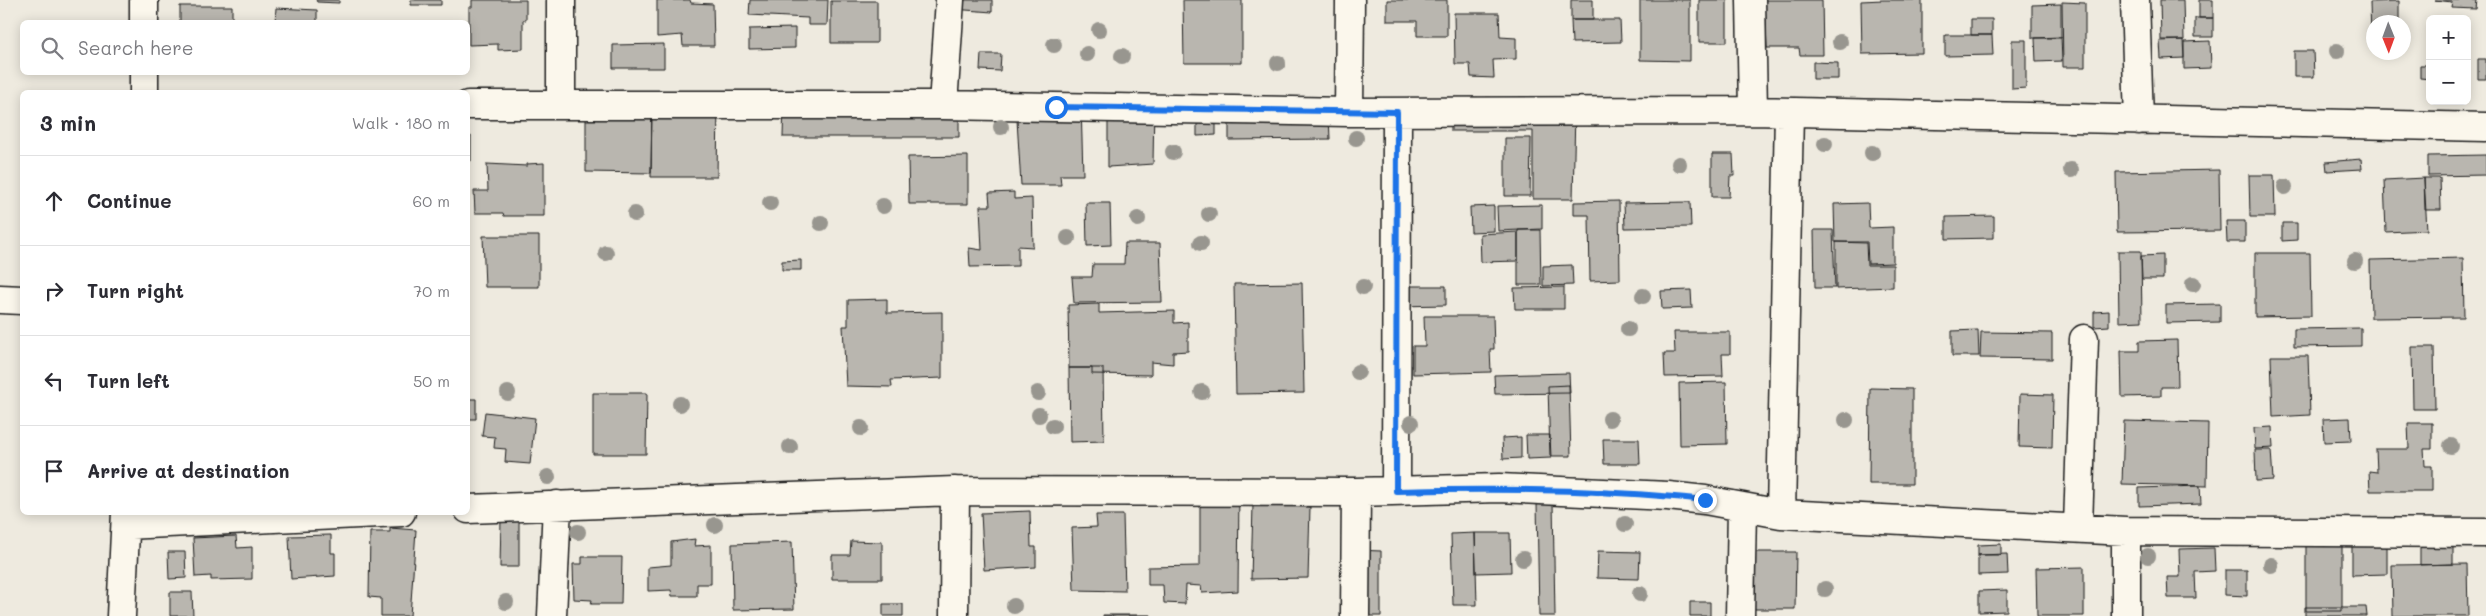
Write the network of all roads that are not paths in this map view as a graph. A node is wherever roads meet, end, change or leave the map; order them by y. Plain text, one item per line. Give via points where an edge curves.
1 (144, 0) edge
2 (560, 0) edge
3 (950, 0) edge
4 (1350, 0) edge
5 (1751, 0) edge
6 (2135, 0) edge
7 (144, 20) edge
8 (144, 75) edge
9 (144, 90) edge
10 (470, 104) edge
11 (561, 104) junction
12 (943, 105) junction
13 (1753, 111) junction
14 (1349, 112) junction
15 (1397, 112) junction
16 (1789, 112) junction
17 (2139, 120) junction
18 (2486, 127) edge
19 (0, 299) edge
20 (20, 300) edge
21 (2084, 339) dead end
22 (956, 491) junction
23 (1396, 491) junction
24 (1356, 492) junction
25 (556, 505) junction
26 (1742, 509) junction
27 (470, 510) edge
28 (1781, 514) junction
29 (283, 515) edge
30 (126, 519) edge
31 (2078, 527) junction
32 (2126, 531) junction
33 (2486, 533) edge
34 (122, 616) edge
35 (552, 616) edge
36 (954, 616) edge
37 (1355, 616) edge
38 (1740, 616) edge
39 (2126, 616) edge

1 - 7 street
2 - 11 street
3 - 12 street
4 - 14 street
5 - 13 street
6 - 17 street
8 - 9 street
10 - 11 street
11 - 12 street
12 - 14 street
13 - 15 street
13 - 16 street
14 - 15 street
15 - 23 street
16 - 17 street
16 - 28 street
17 - 18 street
19 - 20 street
21 - 31 street
22 - 24 street
22 - 25 street
22 - 36 street
23 - 24 street
23 - 26 street via 1499,488 1668,496
24 - 37 street
25 - 27 street
25 - 35 street
26 - 28 street
26 - 38 street
28 - 31 street
29 - 30 street
30 - 34 street
31 - 32 street
32 - 33 street
32 - 39 street

